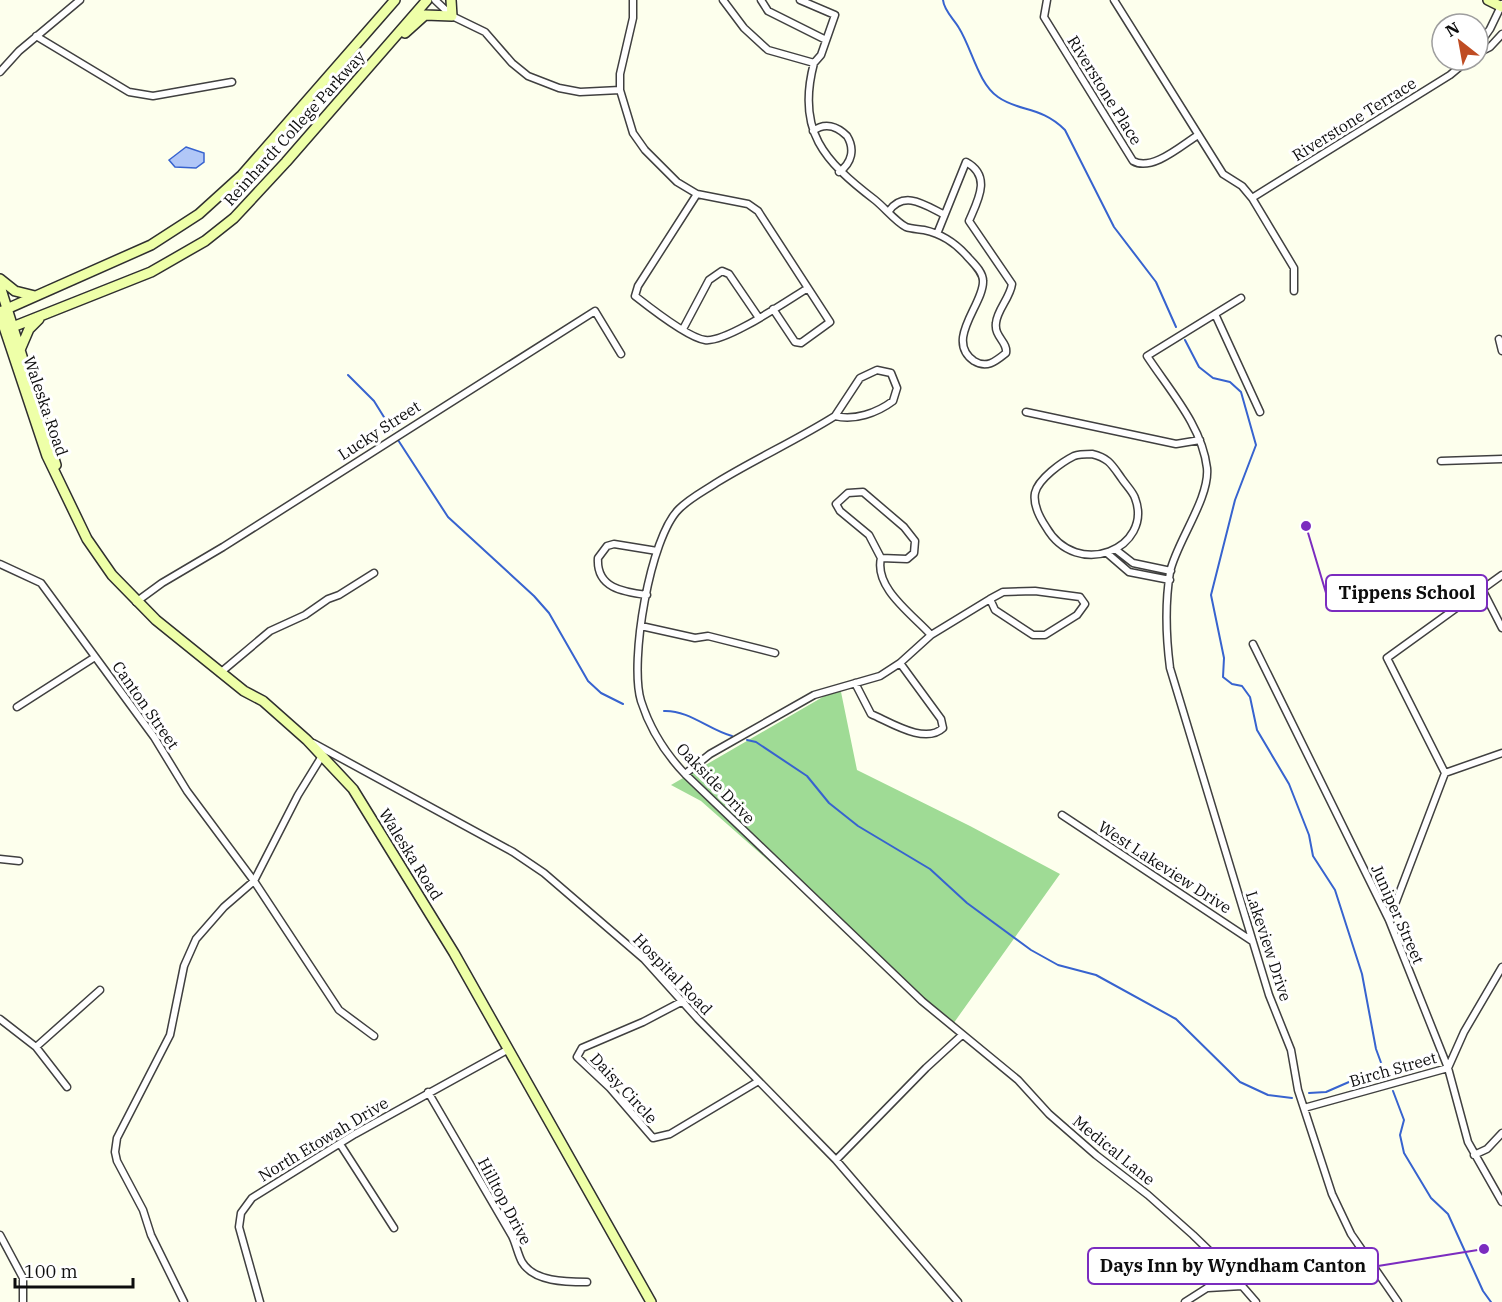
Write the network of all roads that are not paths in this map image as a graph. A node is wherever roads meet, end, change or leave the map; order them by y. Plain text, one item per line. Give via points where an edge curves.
1 (80, 0) edge
2 (395, 0) edge
3 (427, 0) edge
4 (435, 0) edge
5 (451, 0) edge
6 (633, 0) edge
7 (723, 0) edge
8 (761, 0) edge
9 (800, 0) edge
10 (1047, 0) edge
11 (1114, 0) edge
12 (1488, 0) edge
13 (1502, 6) edge
14 (452, 16) junction
15 (1490, 29) edge
16 (1502, 34) edge
17 (36, 36) junction
18 (826, 40) junction
19 (1490, 47) edge
20 (372, 63) junction
21 (814, 63) junction
22 (0, 72) edge
23 (1454, 72) edge
24 (232, 82) dead end
25 (620, 90) junction
26 (813, 131) junction
27 (1198, 135) junction
28 (839, 172) junction
29 (697, 194) junction
30 (1252, 198) junction
31 (889, 211) junction
32 (943, 214) junction
33 (937, 234) junction
34 (0, 279) edge
35 (0, 286) edge
36 (807, 288) junction
37 (1294, 291) dead end
38 (35, 296) junction
39 (1241, 298) dead end
40 (773, 309) junction
41 (2, 312) edge
42 (1215, 314) junction
43 (43, 316) junction
44 (759, 318) junction
45 (9, 328) junction
46 (683, 329) junction
47 (1499, 339) dead end
48 (20, 350) junction
49 (1502, 351) edge
50 (621, 354) dead end
51 (1026, 412) dead end
52 (1260, 412) dead end
53 (835, 416) junction
54 (1200, 440) junction
55 (1502, 459) edge
56 (1441, 461) dead end
57 (63, 491) junction
58 (1115, 549) junction
59 (657, 551) junction
60 (1107, 553) junction
61 (881, 558) junction
62 (0, 564) edge
63 (1171, 571) junction
64 (374, 573) dead end
65 (1502, 575) edge
66 (1170, 580) junction
67 (1482, 589) junction
68 (647, 595) junction
69 (990, 599) junction
70 (136, 602) junction
71 (641, 626) junction
72 (1502, 628) edge
73 (931, 635) junction
74 (1253, 644) dead end
75 (775, 653) dead end
76 (95, 657) junction
77 (900, 663) junction
78 (220, 673) junction
79 (855, 683) junction
80 (17, 707) dead end
81 (307, 740) junction
82 (1502, 753) edge
83 (322, 756) junction
84 (1445, 773) junction
85 (685, 774) junction
86 (1062, 815) dead end
87 (0, 859) edge
88 (19, 861) dead end
89 (254, 881) junction
90 (1389, 920) junction
91 (1252, 942) junction
92 (1502, 967) edge
93 (100, 990) dead end
94 (683, 1001) junction
95 (0, 1019) edge
96 (962, 1035) junction
97 (374, 1036) dead end
98 (36, 1047) junction
99 (507, 1050) junction
100 (986, 1053) joint
101 (1448, 1068) junction
102 (757, 1082) junction
103 (67, 1087) dead end
104 (428, 1092) junction
105 (1304, 1108) junction
106 (1502, 1133) edge
107 (340, 1143) junction
108 (1474, 1155) junction
109 (836, 1160) junction
110 (1502, 1202) edge
111 (394, 1228) dead end
112 (0, 1235) edge
113 (1226, 1268) junction
114 (587, 1282) dead end
115 (1242, 1286) junction
116 (1208, 1288) junction
117 (23, 1302) edge
118 (184, 1302) edge
119 (260, 1302) edge
120 (651, 1302) edge
121 (958, 1302) edge
122 (1185, 1302) edge
123 (1256, 1302) edge
124 (1398, 1302) edge

1 - 17 street
2 - 38 main road, Reinhardt College Parkway via 242,175 211,205 151,245
3 - 20 main road, Reinhardt College Parkway
4 - 14 street
5 - 14 main road
6 - 25 street
7 - 21 street via 744,28 768,50
8 - 18 street via 768,11
9 - 18 street via 835,15
10 - 27 street, Riverstone Place via 1044,16 1133,160 1149,165
11 - 27 street
12 - 13 main road
13 - 15 street
14 - 20 main road via 425,15
14 - 25 street via 486,32 528,76 580,93
16 - 19 street
17 - 22 street
17 - 24 street via 129,92 153,96
18 - 21 street
20 - 43 main road, Reinhardt College Parkway via 254,199 205,241 152,272
21 - 26 street via 808,99
23 - 30 street, Riverstone Terrace
25 - 29 street via 633,133 645,150 677,182
26 - 28 street via 823,153
26 - 28 street via 831,126 847,136 852,153
27 - 30 street via 1223,174
28 - 31 street
29 - 36 street via 753,206
29 - 46 street via 635,296
30 - 37 street via 1294,268
31 - 32 street via 897,202 910,199
31 - 33 street via 905,226
32 - 33 street
32 - 33 street via 966,162 978,171 982,187 969,221 1012,284 996,321 1006,353 995,363 974,360 964,342 963,332 983,285 981,273 945,236
34 - 38 main road via 15,291
35 - 41 main road
36 - 40 street
36 - 40 street via 830,322 801,343 791,339
38 - 41 main road, Reinhardt College Parkway
39 - 42 street
40 - 44 street
41 - 45 main road
42 - 52 street
42 - 54 street, Lakeview Drive via 1147,356
43 - 45 main road, Reinhardt College Parkway
43 - 48 main road via 29,329
44 - 46 street via 728,335 705,340
44 - 46 street via 729,274 722,272 710,280
45 - 48 main road, Waleska Road
45 - 57 main road, Waleska Road via 47,456
47 - 49 street
48 - 57 main road, Waleska Road
50 - 70 street, Lucky Street via 595,311
51 - 54 street via 1176,444
53 - 53 street, Oakside Drive via 844,418 885,407 896,397 891,373 868,372
53 - 59 street, Oakside Drive via 690,500 669,521
54 - 63 street, Lakeview Drive via 1207,472
55 - 56 street
57 - 70 main road, Waleska Road via 87,539
58 - 60 street
58 - 60 street via 1132,533 1137,513 1135,498 1106,458 1092,454 1075,456 1039,483 1035,494 1038,514 1050,535 1066,549 1088,557
58 - 63 street via 1133,563
59 - 68 street, Oakside Drive
59 - 68 street via 614,544 607,546 598,558 599,573 608,585
60 - 66 street via 1129,572
61 - 61 street via 907,559 914,553 915,541 863,492 848,493 836,504 869,535
61 - 73 street via 878,570 884,585
62 - 76 street, Canton Street via 41,583
63 - 66 street, Lakeview Drive
64 - 78 street via 305,615 270,631
65 - 67 street
66 - 91 street, Lakeview Drive via 1166,634 1170,668
67 - 72 street
67 - 84 street via 1387,658
68 - 71 street, Oakside Drive
69 - 69 street via 1003,592 1035,591 1080,597 1085,604 1077,615 1045,635 1033,635 996,610
69 - 73 street
70 - 78 main road, Waleska Road
71 - 75 street via 695,638 708,636
71 - 85 street, Oakside Drive via 637,659 641,701 659,742
73 - 77 street
74 - 90 street, Juniper Street
76 - 80 street
76 - 89 street, Canton Street
77 - 79 street via 875,678
77 - 79 street via 941,719 943,728 936,734 925,735 870,714
78 - 81 main road, Waleska Road via 263,701
79 - 85 street via 814,695 710,754
81 - 83 main road, Waleska Road
81 - 94 street, Hospital Road via 513,852 544,873 644,959
82 - 84 street
83 - 89 street
83 - 99 main road, Waleska Road via 353,789 387,842
84 - 90 street
85 - 96 street, Oakside Drive via 871,954
86 - 91 street, West Lakeview Drive
87 - 88 street
89 - 97 street, Canton Street via 339,1010
89 - 118 street via 196,939 184,966 170,1035 126,1117 115,1146 117,1161
90 - 101 street, Juniper Street
91 - 105 street, Lakeview Drive via 1291,1050
92 - 101 street, Birch Street
93 - 98 street
94 - 102 street, Hospital Road
94 - 102 street, Daisy Circle via 582,1048 577,1057 652,1138 670,1134
95 - 98 street
96 - 100 street, Oakside Drive
96 - 109 street
98 - 103 street
99 - 104 street, North Etowah Drive
99 - 120 main road, Waleska Road
100 - 113 street, Medical Lane via 1049,1114 1148,1195
101 - 105 street, Birch Street
101 - 108 street, Juniper Street via 1454,1099
102 - 109 street, Hospital Road
104 - 107 street, North Etowah Drive
104 - 114 street, Hilltop Drive via 512,1236 521,1261 532,1274
105 - 124 street, Lakeview Drive via 1341,1215
106 - 108 street via 1487,1149
107 - 111 street
107 - 119 street, North Etowah Drive via 252,1198 241,1214 238,1227
108 - 110 street, Juniper Street
109 - 121 street, Hospital Road
112 - 117 street via 23,1278
113 - 115 street, Medical Lane
113 - 116 street
115 - 116 street
115 - 123 street, Medical Lane
116 - 122 street

